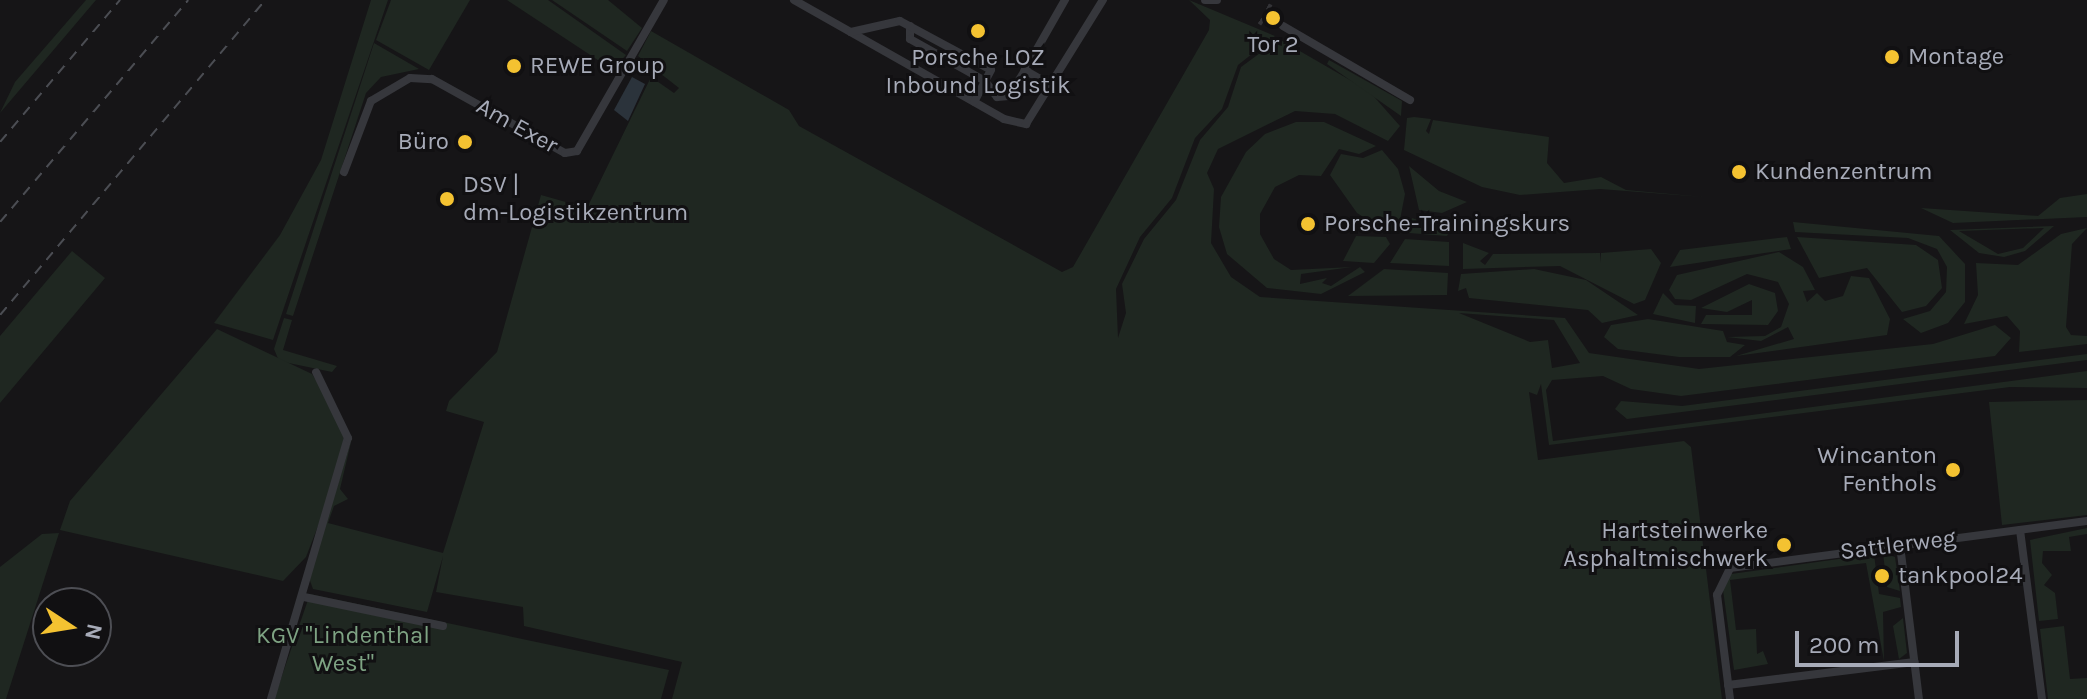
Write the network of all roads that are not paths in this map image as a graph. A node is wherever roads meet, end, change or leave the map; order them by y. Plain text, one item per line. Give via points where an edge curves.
1 (664, 0) edge
2 (794, 0) edge
3 (1065, 0) edge
4 (1103, 0) edge
5 (1205, 0) edge
6 (1217, 0) edge
7 (1283, 26) dead end
8 (851, 32) junction
9 (1025, 70) junction
10 (985, 81) junction
11 (1054, 87) junction
12 (1410, 100) dead end
13 (974, 102) junction
14 (344, 172) dead end
15 (316, 372) dead end
16 (2087, 521) edge
17 (2020, 530) junction
18 (1900, 545) junction
19 (304, 597) junction
20 (443, 626) dead end
21 (1915, 662) junction
22 (1728, 685) junction
23 (271, 699) edge
24 (1730, 699) edge
25 (1919, 699) edge
26 (2042, 699) edge

1 - 14 street, Am Exer via 577,151 565,153 432,79 410,78 371,101
2 - 8 street
3 - 9 street
4 - 11 street
5 - 6 street
7 - 12 street
8 - 10 street via 895,20 991,70
8 - 13 street
9 - 10 street via 1005,98 993,95
9 - 11 street
10 - 13 street
11 - 13 street via 1026,124
15 - 19 street via 348,438 304,574
16 - 17 street, Sattlerweg
17 - 18 street, Sattlerweg
17 - 26 street
18 - 21 street
18 - 22 street, Sattlerweg via 1739,565 1717,583
19 - 20 street
19 - 23 street
21 - 22 street
21 - 25 street
22 - 24 street

